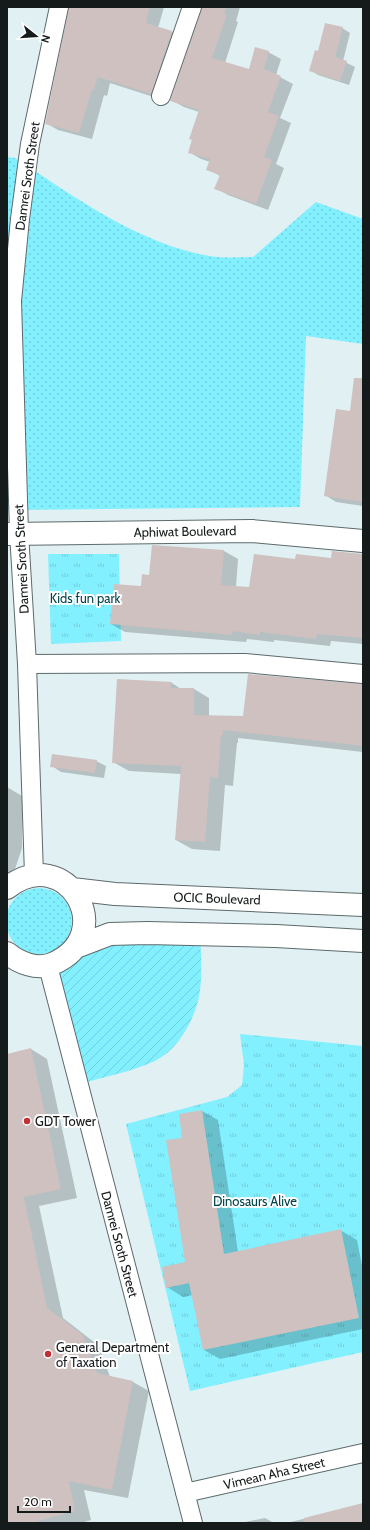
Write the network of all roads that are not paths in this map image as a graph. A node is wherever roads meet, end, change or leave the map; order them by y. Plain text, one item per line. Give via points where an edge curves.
1 (60, 7) edge
2 (192, 7) edge
3 (161, 96) dead end
4 (13, 533) edge
5 (363, 541) edge
6 (27, 664) junction
7 (363, 674) edge
8 (34, 875) junction
9 (7, 888) edge
10 (72, 889) junction
11 (363, 905) edge
12 (363, 941) edge
13 (76, 947) junction
14 (7, 954) edge
15 (48, 966) junction
16 (363, 1453) edge
17 (185, 1493) junction
18 (193, 1523) edge

1 - 4 street, Damrei Sroth Street via 30,144 12,301
2 - 3 street
4 - 5 street, Aphiwat Boulevard via 252,531
4 - 6 street, Damrei Sroth Street
6 - 7 street via 245,663
6 - 8 street, Damrei Sroth Street
8 - 9 street via 24,877
8 - 10 street via 61,880
10 - 11 street, OCIC Boulevard via 115,894
10 - 13 street via 81,902 85,917 83,933
12 - 13 street via 140,933 110,934
13 - 15 street via 64,959
14 - 15 street via 20,962
15 - 17 street, Damrei Sroth Street
16 - 17 street, Vimean Aha Street
17 - 18 street, Damrei Sroth Street

